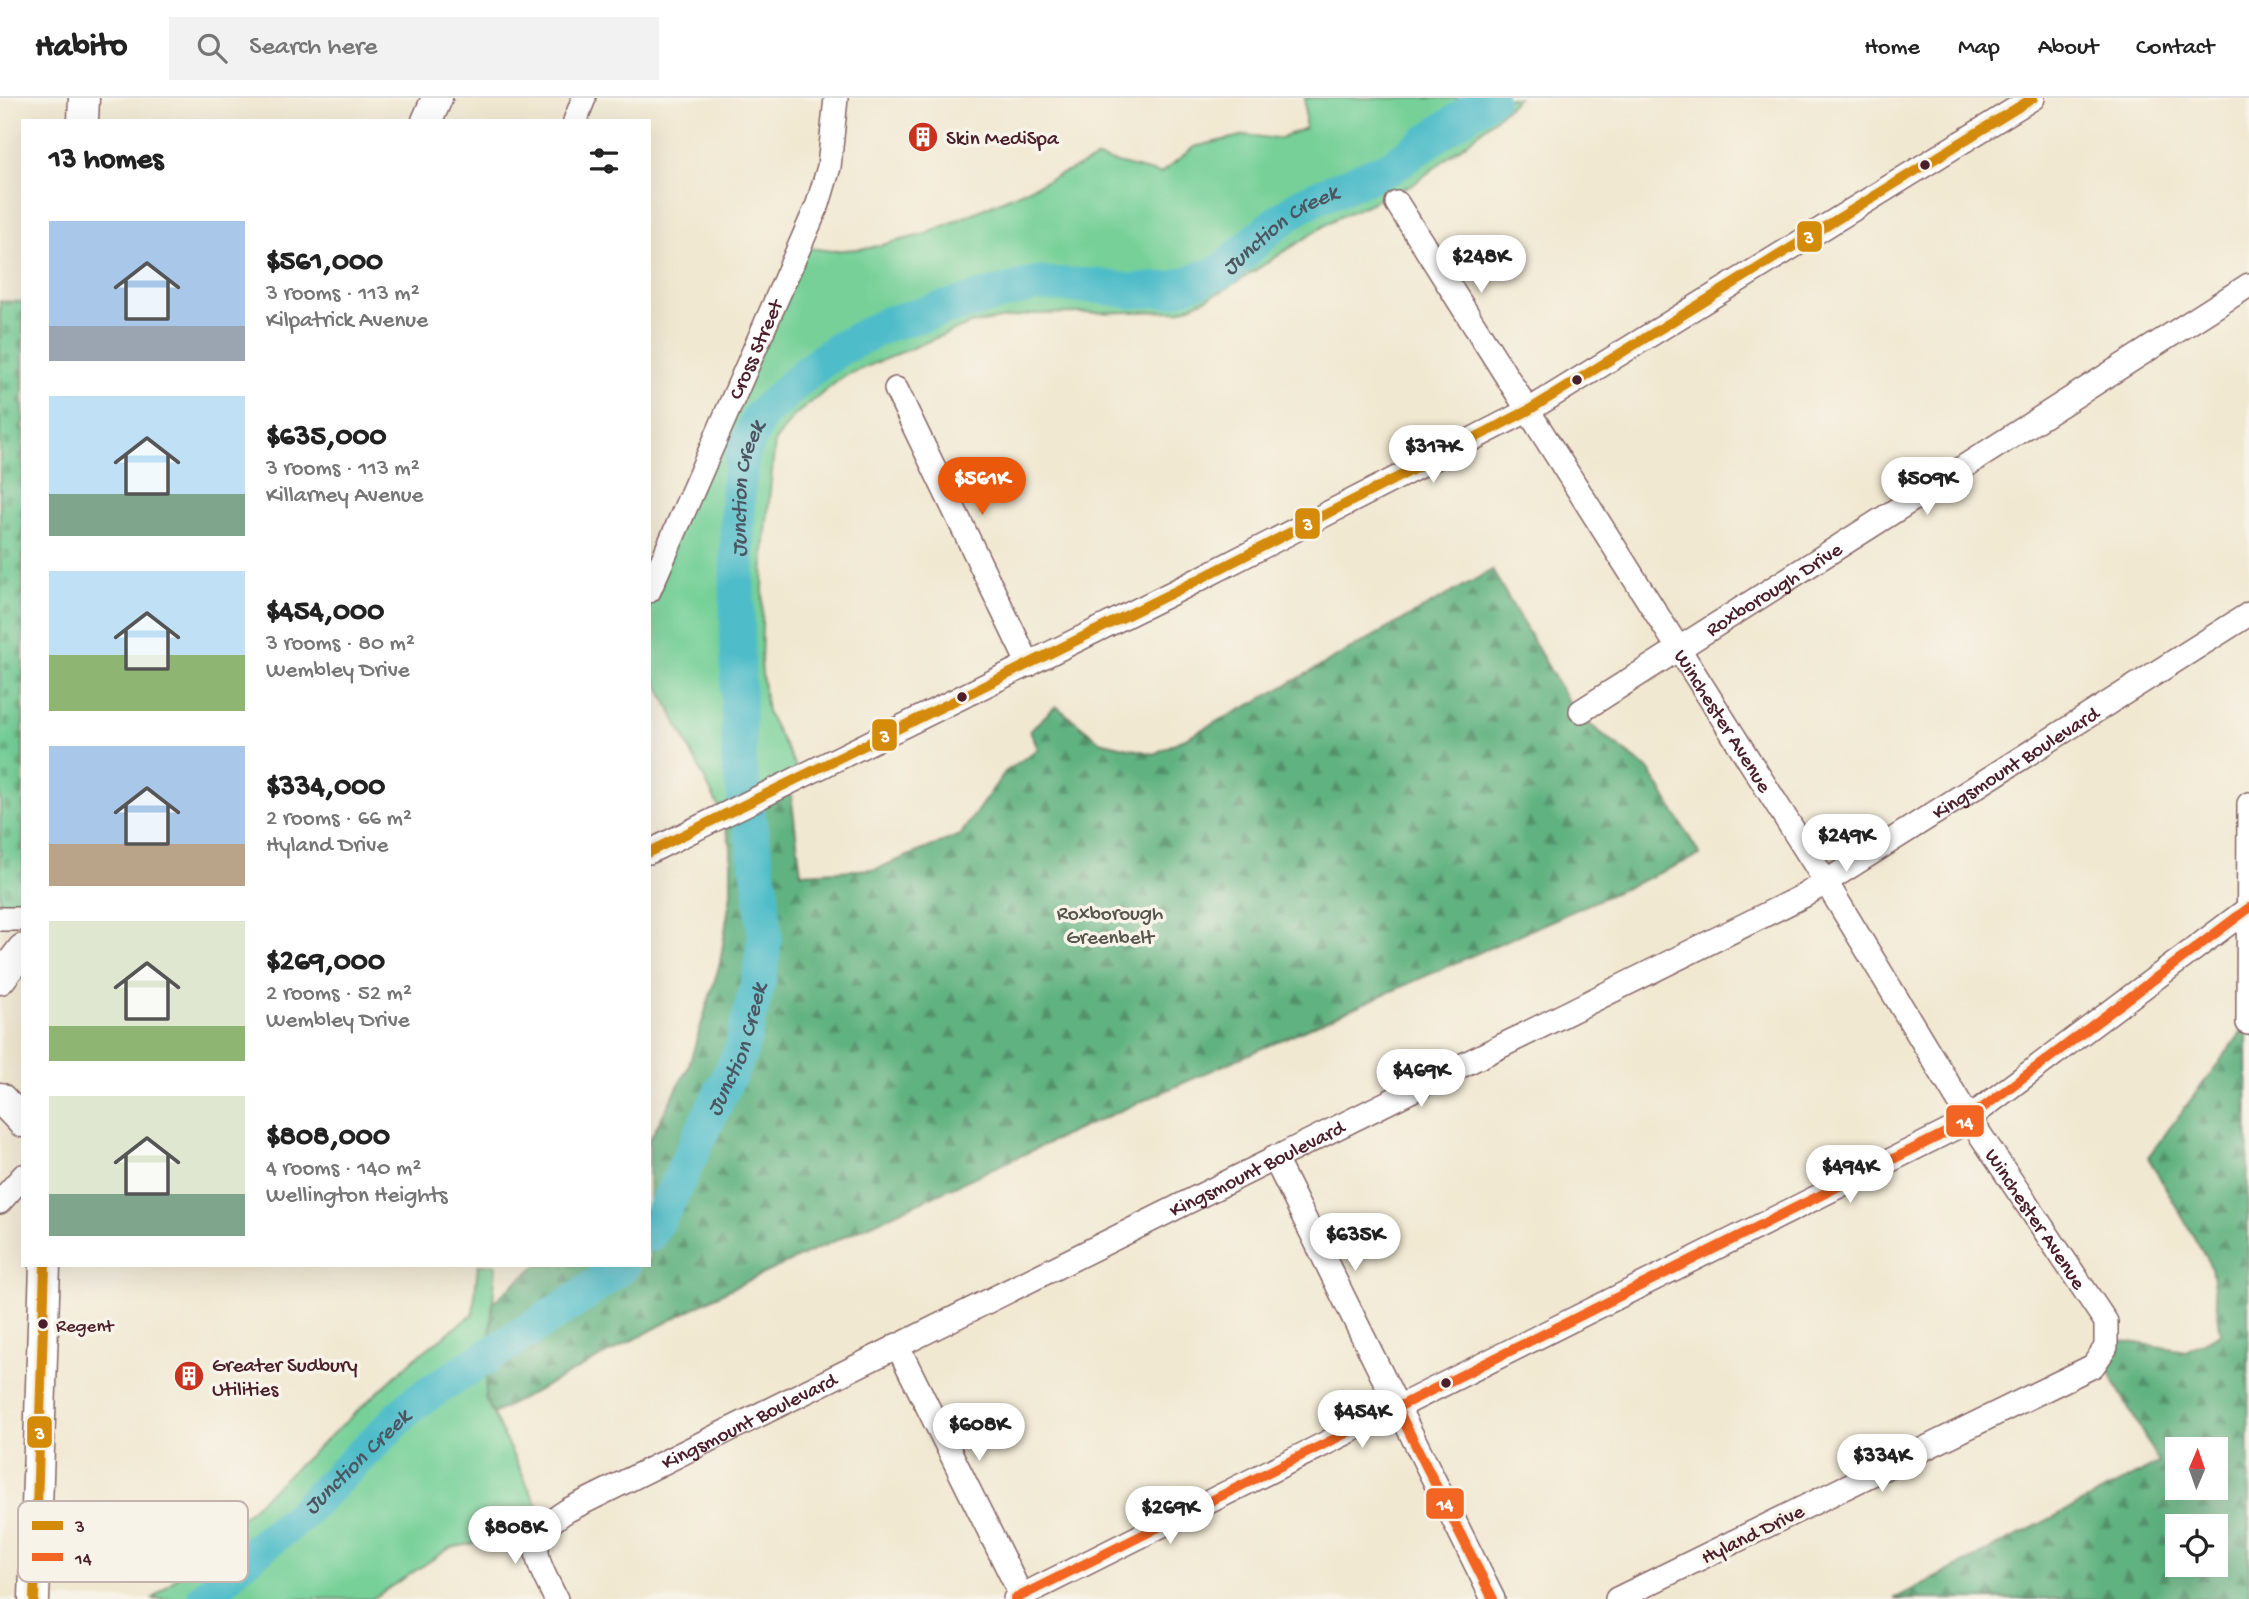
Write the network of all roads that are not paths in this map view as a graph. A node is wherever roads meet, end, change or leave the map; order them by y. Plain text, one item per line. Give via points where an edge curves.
1 (84, 98) edge
2 (437, 98) edge
3 (584, 98) edge
4 (836, 98) edge
5 (2021, 101) edge
6 (83, 119) edge
7 (428, 119) edge
8 (576, 119) edge
9 (1397, 203) dead end
10 (2249, 285) edge
11 (896, 389) dead end
12 (1529, 410) junction
13 (651, 587) edge
14 (2249, 614) edge
15 (1679, 650) junction
16 (1029, 665) junction
17 (1581, 711) dead end
18 (2249, 804) edge
19 (651, 851) edge
20 (1826, 882) junction
21 (2248, 909) edge
22 (0, 919) edge
23 (21, 919) edge
24 (21, 951) edge
25 (1, 970) edge
26 (2248, 1023) edge
27 (0, 1098) edge
28 (1969, 1118) junction
29 (21, 1120) edge
30 (1274, 1157) junction
31 (21, 1178) edge
32 (0, 1202) edge
33 (45, 1267) edge
34 (897, 1345) junction
35 (2106, 1347) joint
36 (1397, 1408) junction
37 (37, 1501) edge
38 (1020, 1598) edge
39 (556, 1599) edge
40 (1493, 1599) edge
41 (1617, 1599) edge

1 - 6 main road
2 - 7 main road
3 - 8 street
4 - 13 street, Cross Street via 831,155 818,204
5 - 12 street
9 - 12 street, Winchester Avenue
10 - 15 street, Roxborough Drive
11 - 16 street
12 - 15 street, Winchester Avenue
12 - 16 street
14 - 20 street, Kingsmount Boulevard
15 - 17 street, Roxborough Drive
15 - 20 street, Winchester Avenue
16 - 19 street
18 - 21 street
20 - 28 street, Winchester Avenue
20 - 30 street, Kingsmount Boulevard
21 - 26 street
21 - 28 street
22 - 23 street
24 - 25 main road
27 - 29 main road
28 - 35 street, Winchester Avenue via 2106,1322
28 - 36 street
30 - 34 street, Kingsmount Boulevard
30 - 36 street
31 - 32 street
33 - 37 main road
34 - 38 street
34 - 39 street, Kingsmount Boulevard via 568,1510 542,1530 536,1543 536,1559
35 - 41 street, Hyland Drive via 2093,1366
36 - 38 street
36 - 40 street

